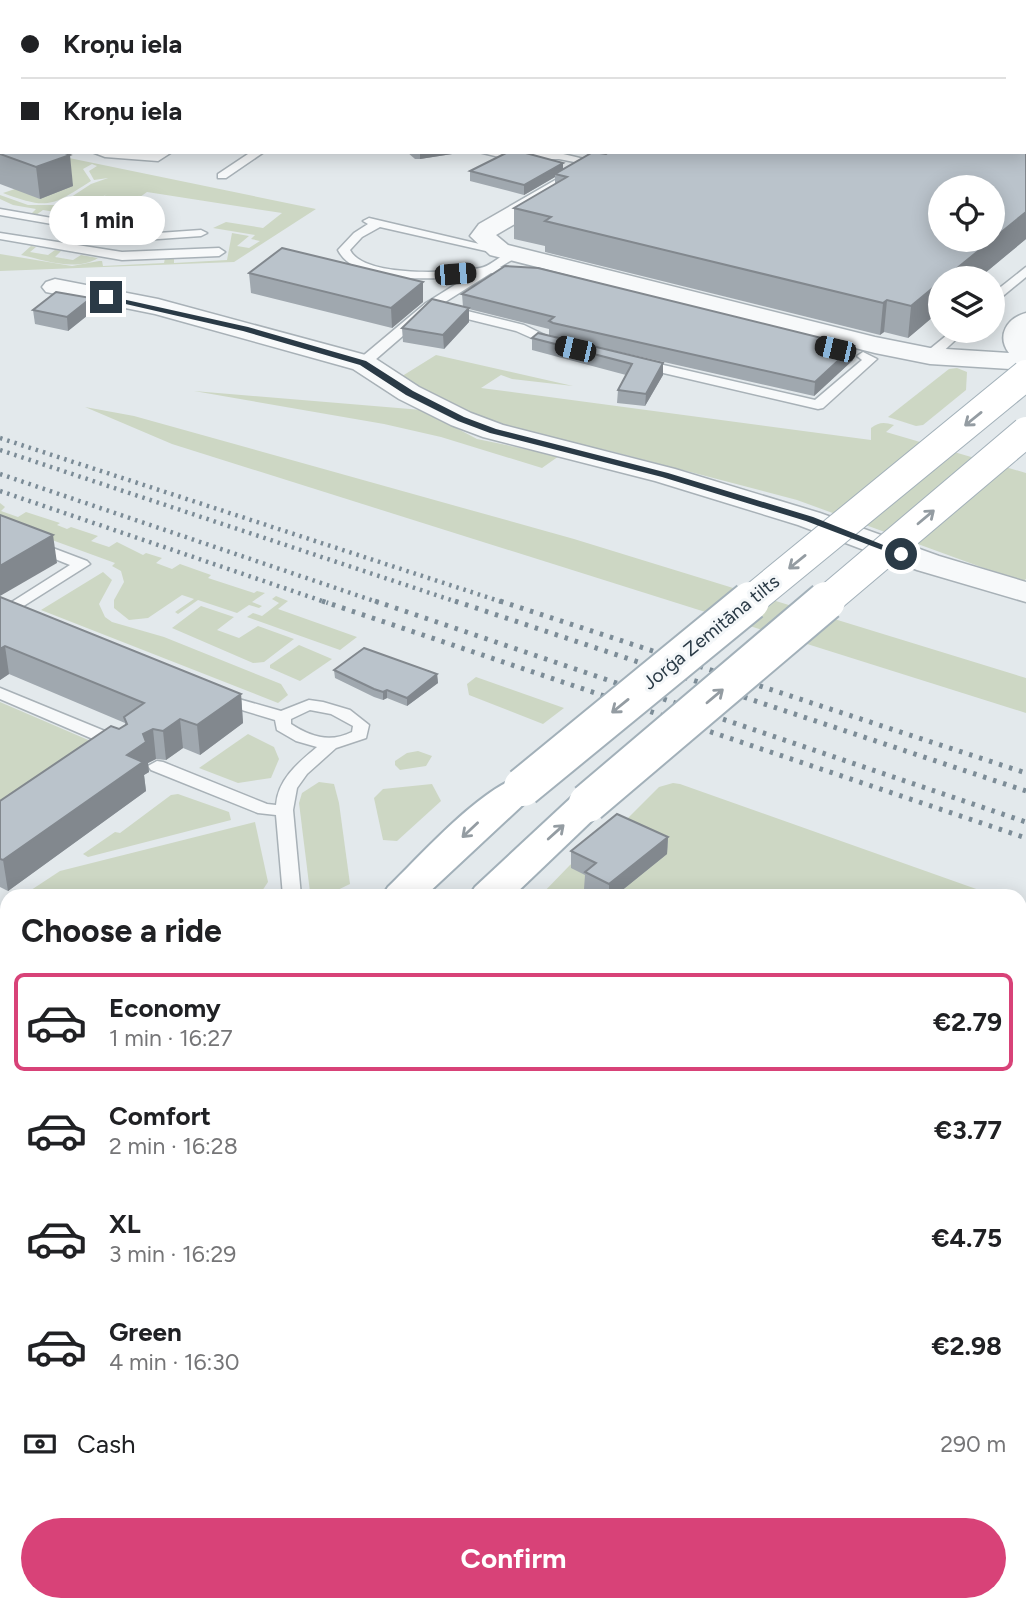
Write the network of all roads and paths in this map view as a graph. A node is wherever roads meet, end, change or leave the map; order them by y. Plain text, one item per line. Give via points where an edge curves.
1 (117, 154) edge
2 (164, 154) edge
3 (256, 154) edge
4 (496, 154) edge
5 (562, 154) edge
6 (610, 158) edge
7 (222, 176) dead end
8 (0, 212) edge
9 (362, 219) dead end
10 (379, 223) junction
11 (201, 233) dead end
12 (0, 236) edge
13 (138, 236) junction
14 (219, 252) dead end
15 (110, 255) junction
16 (497, 261) junction
17 (1026, 271) edge
18 (527, 275) edge
19 (55, 287) dead end
20 (1005, 290) edge
21 (430, 306) junction
22 (808, 342) edge
23 (948, 343) edge
24 (1024, 345) edge
25 (575, 349) edge
26 (869, 350) junction
27 (935, 357) junction
28 (629, 361) edge
29 (363, 363) junction
30 (1026, 375) edge
31 (1026, 432) edge
32 (0, 532) edge
33 (1026, 592) edge
34 (42, 625) edge
35 (0, 693) edge
36 (207, 693) edge
37 (283, 718) junction
38 (106, 738) junction
39 (329, 744) junction
40 (88, 751) edge
41 (121, 751) edge
42 (157, 766) dead end
43 (284, 811) junction
44 (292, 889) edge
45 (409, 889) edge
46 (496, 889) edge

1 - 2 lane via 158,158
3 - 7 lane
4 - 5 lane
5 - 6 lane
6 - 16 street via 488,229 482,236
8 - 13 lane
9 - 10 lane
10 - 16 lane
10 - 16 lane via 344,250 349,260 422,277
11 - 13 lane
12 - 15 lane
13 - 15 lane
14 - 15 lane
16 - 18 lane
16 - 21 lane
16 - 26 street
17 - 20 lane
19 - 29 street via 168,310
21 - 25 lane via 520,328
21 - 29 lane
22 - 26 lane
23 - 27 lane
24 - 27 street
26 - 27 street
26 - 28 lane via 871,359 818,405
29 - 33 street via 410,393 493,431 665,475
30 -> 45 main road, Jorģa Zemitāna tilts, bridge via 479,822
46 -> 31 main road, bridge via 588,803
32 - 34 lane via 82,564 15,605 16,614
35 - 38 lane
36 - 37 lane
37 - 39 lane via 283,726 292,733
37 - 39 lane via 309,705 323,706 361,725 360,734 347,742
38 - 40 lane
38 - 41 lane
39 - 43 lane via 287,789
42 - 43 lane via 264,809
43 - 44 lane

